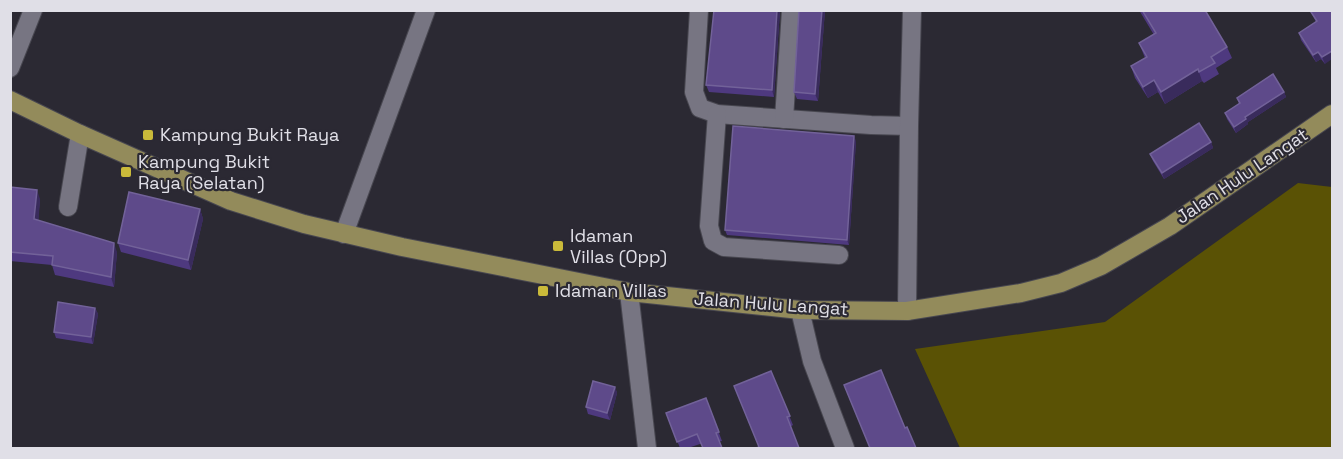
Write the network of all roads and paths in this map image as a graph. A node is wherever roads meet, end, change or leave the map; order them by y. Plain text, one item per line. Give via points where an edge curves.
1 (33, 10) edge
2 (426, 10) edge
3 (699, 10) edge
4 (791, 10) edge
5 (912, 10) edge
6 (10, 68) edge
7 (10, 100) edge
8 (717, 114) junction
9 (1332, 114) edge
10 (784, 119) junction
11 (909, 126) junction
12 (80, 134) junction
13 (68, 207) dead end
14 (344, 234) junction
15 (839, 255) dead end
16 (629, 292) junction
17 (800, 310) junction
18 (907, 311) junction
19 (647, 448) edge
20 (845, 448) edge

1 - 6 street
2 - 14 street
3 - 8 street via 694,92 700,108
4 - 10 street
5 - 11 street
7 - 12 main road, Jalan Hulu Langat
8 - 10 street
8 - 15 street via 709,226 713,242 724,247
9 - 18 main road, Jalan Hulu Langat via 1170,226 1101,266 1061,283 1021,293
10 - 11 street
11 - 18 street
12 - 13 street
12 - 14 main road, Jalan Hulu Langat via 231,201
14 - 16 main road, Jalan Hulu Langat
16 - 17 main road, Jalan Hulu Langat
16 - 19 street
17 - 18 main road, Jalan Hulu Langat
17 - 20 street via 812,361

